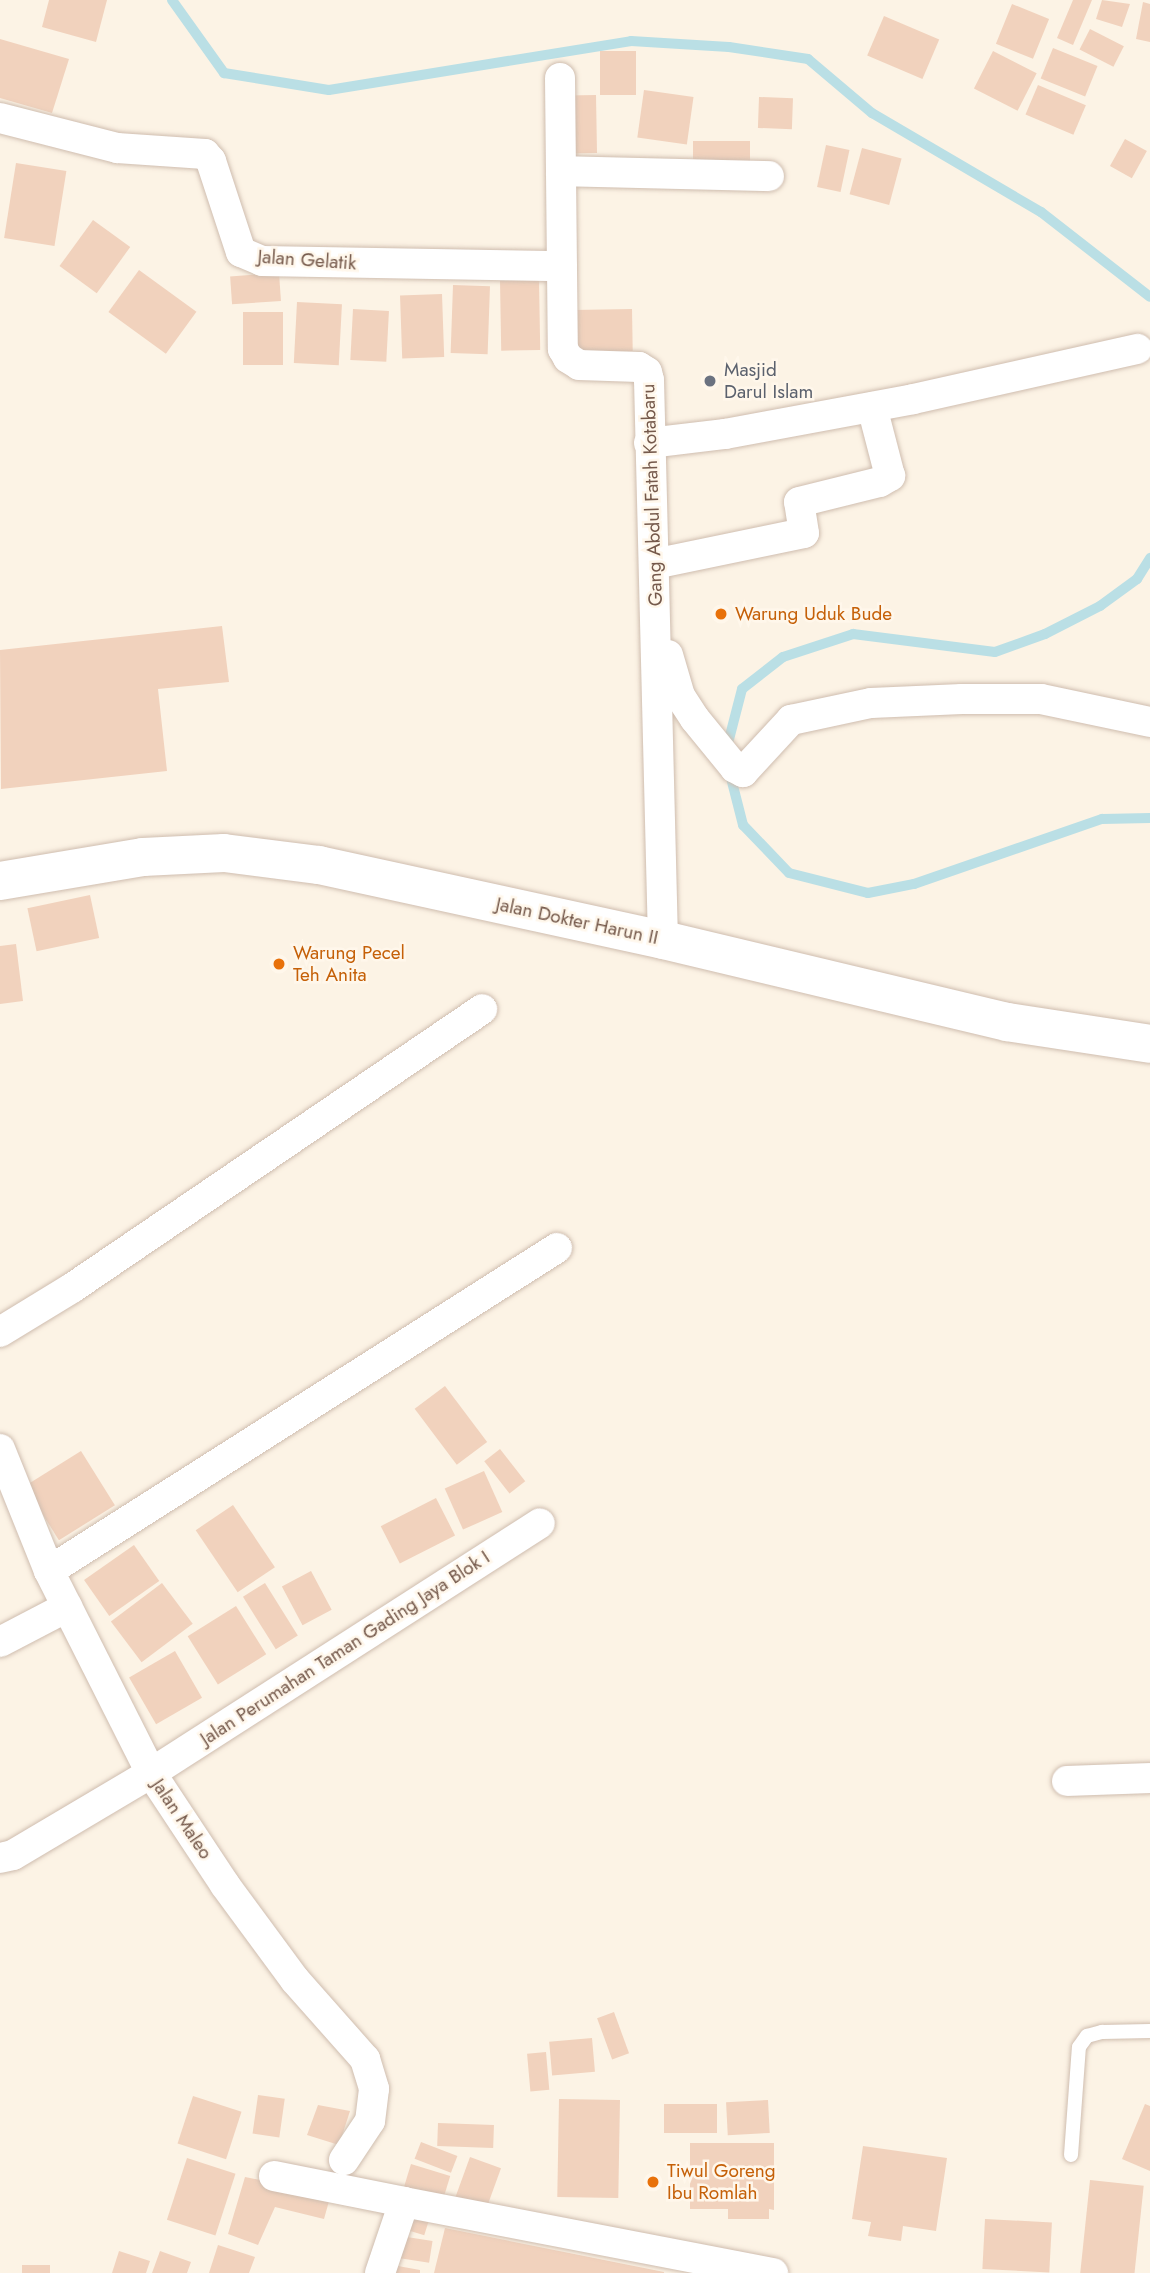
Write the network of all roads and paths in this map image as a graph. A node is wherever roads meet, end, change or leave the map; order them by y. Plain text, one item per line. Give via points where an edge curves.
1 (560, 78) dead end
2 (0, 118) edge
3 (561, 172) junction
4 (769, 176) dead end
5 (562, 266) junction
6 (1137, 349) dead end
7 (872, 407) junction
8 (649, 443) junction
9 (654, 564) junction
10 (656, 597) junction
11 (1150, 722) edge
12 (0, 881) edge
13 (663, 940) junction
14 (482, 1009) dead end
15 (1150, 1044) edge
16 (556, 1248) dead end
17 (0, 1332) edge
18 (0, 1449) edge
19 (540, 1523) dead end
20 (49, 1571) junction
21 (67, 1607) junction
22 (0, 1642) edge
23 (151, 1773) junction
24 (1150, 1778) edge
25 (1067, 1781) dead end
26 (0, 1858) edge
27 (1150, 2031) edge
28 (1070, 2155) dead end
29 (344, 2160) dead end
30 (274, 2176) dead end
31 (404, 2202) junction
32 (380, 2273) edge
33 (774, 2273) edge

1 - 3 street, Gang Abdul Fatah Kotabaru
2 - 5 street, Jalan Gelatik via 76,140 205,154 242,252 262,261
3 - 4 street
3 - 5 street, Gang Abdul Fatah Kotabaru
5 - 8 street, Gang Abdul Fatah Kotabaru via 563,349 579,365 639,367 647,372
6 - 7 street
7 - 8 street
7 - 9 street via 890,476 799,502 804,533
8 - 9 street, Gang Abdul Fatah Kotabaru
9 - 10 street, Gang Abdul Fatah Kotabaru
10 - 11 street via 680,696 726,757 743,772 791,720 871,703 1041,699
10 - 13 street, Gang Abdul Fatah Kotabaru
12 - 13 street, Jalan Dokter Harun II via 144,857 224,853 319,865
13 - 15 street, Jalan Dokter Harun II via 1007,1022
14 - 17 street via 72,1288
16 - 20 street
18 - 20 street, Jalan Maleo
19 - 23 street, Jalan Perumahan Taman Gading Jaya Blok I
20 - 21 street, Jalan Maleo
21 - 22 street
21 - 23 street, Jalan Maleo
23 - 26 street, Jalan Perumahan Taman Gading Jaya Blok I via 13,1855
23 - 29 street, Jalan Maleo via 295,1980 365,2059 374,2089 370,2121
24 - 25 street
27 - 28 lane via 1102,2032 1087,2036 1079,2047
30 - 31 street
31 - 32 street
31 - 33 street

